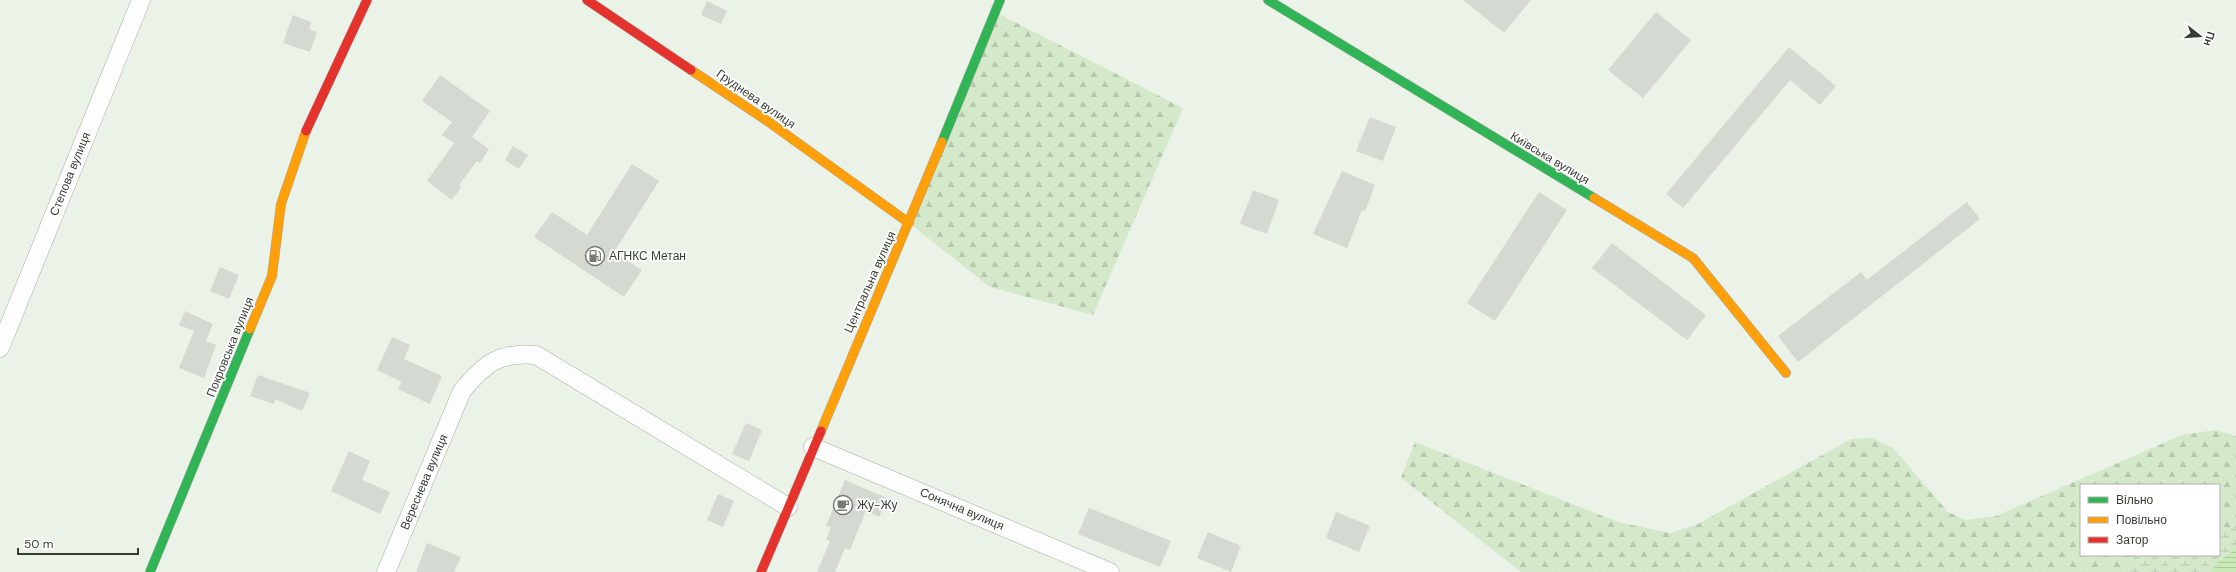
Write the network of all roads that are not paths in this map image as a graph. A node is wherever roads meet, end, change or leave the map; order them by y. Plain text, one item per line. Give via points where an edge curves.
1 (141, 0) edge
2 (367, 0) edge
3 (587, 0) edge
4 (1000, 0) edge
5 (1268, 0) edge
6 (909, 223) junction
7 (0, 348) edge
8 (1786, 373) dead end
9 (813, 447) junction
10 (788, 506) junction
11 (150, 572) edge
12 (386, 572) edge
13 (761, 572) edge
14 (1110, 572) edge

1 - 7 street, Степова вулиця
2 - 11 main road, Покровська вулиця via 308,125 282,204 272,276
3 - 6 main road, Груднева вулиця via 766,120
4 - 6 main road, Центральна вулиця
5 - 8 main road, Київська вулиця via 1693,258
6 - 9 main road, Центральна вулиця
9 - 10 main road, Центральна вулиця
9 - 14 street, Сонячна вулиця
10 - 12 street, Вереснева вулиця via 536,356 516,354 496,360 477,373 462,391
10 - 13 main road, Центральна вулиця

